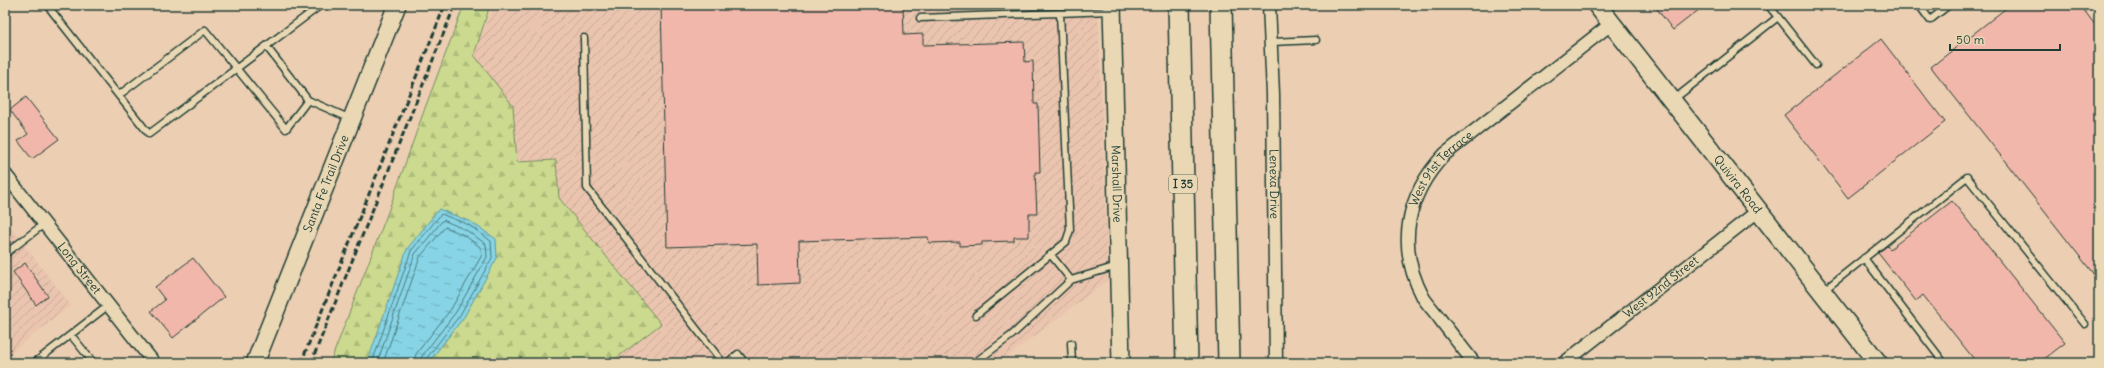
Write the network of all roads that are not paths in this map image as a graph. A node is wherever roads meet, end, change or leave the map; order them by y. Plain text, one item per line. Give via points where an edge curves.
1 (47, 5) edge
2 (321, 5) edge
3 (1179, 5) edge
4 (1221, 5) edge
5 (1269, 5) edge
6 (1597, 5) edge
7 (1768, 5) edge
8 (1919, 5) edge
9 (1949, 5) edge
10 (395, 7) edge
11 (1112, 8) edge
12 (1060, 13) junction
13 (1778, 17) junction
14 (920, 18) dead end
15 (1611, 24) junction
16 (584, 38) dead end
17 (1316, 40) dead end
18 (1271, 42) junction
19 (266, 46) junction
20 (1816, 65) dead end
21 (237, 68) junction
22 (119, 95) junction
23 (308, 100) junction
24 (1672, 101) junction
25 (352, 119) junction
26 (5, 174) edge
27 (1758, 211) junction
28 (44, 224) junction
29 (5, 254) edge
30 (1051, 255) junction
31 (1864, 258) junction
32 (1118, 266) junction
33 (1071, 280) junction
34 (1822, 292) junction
35 (109, 306) junction
36 (976, 315) dead end
37 (2085, 324) dead end
38 (71, 335) junction
39 (1071, 343) dead end
40 (34, 363) edge
41 (89, 363) edge
42 (154, 363) edge
43 (255, 363) edge
44 (723, 363) edge
45 (727, 363) edge
46 (745, 363) edge
47 (974, 363) edge
48 (1072, 363) edge
49 (1121, 363) edge
50 (1188, 363) edge
51 (1229, 363) edge
52 (1276, 363) edge
53 (1474, 363) edge
54 (1564, 363) edge
55 (1878, 363) edge
56 (1944, 363) edge

1 - 22 lane
2 - 19 lane
3 - 50 highway, I 35
4 - 51 highway
5 - 18 street, Lenexa Drive
6 - 15 main road, Quivira Road
7 - 13 lane
8 - 9 lane via 1930,20
10 - 25 main road, Santa Fe Trail Drive
11 - 12 lane
11 - 32 main road, Marshall Drive
12 - 14 lane
12 - 30 lane via 1070,230 1066,242
13 - 20 lane
13 - 24 lane
15 - 24 main road, Quivira Road
15 - 53 street, West 91st Terrace via 1445,154 1431,168 1413,202 1408,222 1408,249 1413,274 1424,298
16 - 44 lane via 587,188
17 - 18 lane
18 - 52 street, Lenexa Drive
19 - 21 lane
19 - 23 lane
21 - 22 lane via 205,30
21 - 22 lane via 149,134
21 - 23 lane via 286,129
23 - 25 lane
24 - 27 main road, Quivira Road
25 - 43 main road, Santa Fe Trail Drive
26 - 28 street, Long Street
27 - 34 main road, Quivira Road
27 - 54 street, West 92nd Street
28 - 29 lane
28 - 35 street, Long Street
30 - 33 lane
30 - 36 lane
31 - 34 lane
31 - 37 lane via 1967,177
31 - 56 lane
32 - 33 lane
32 - 49 main road, Marshall Drive
33 - 47 lane via 1012,335
34 - 55 main road, Quivira Road
35 - 38 lane
35 - 42 street, Long Street
38 - 40 lane
38 - 41 lane via 92,361
39 - 48 lane
45 - 46 lane via 738,354

